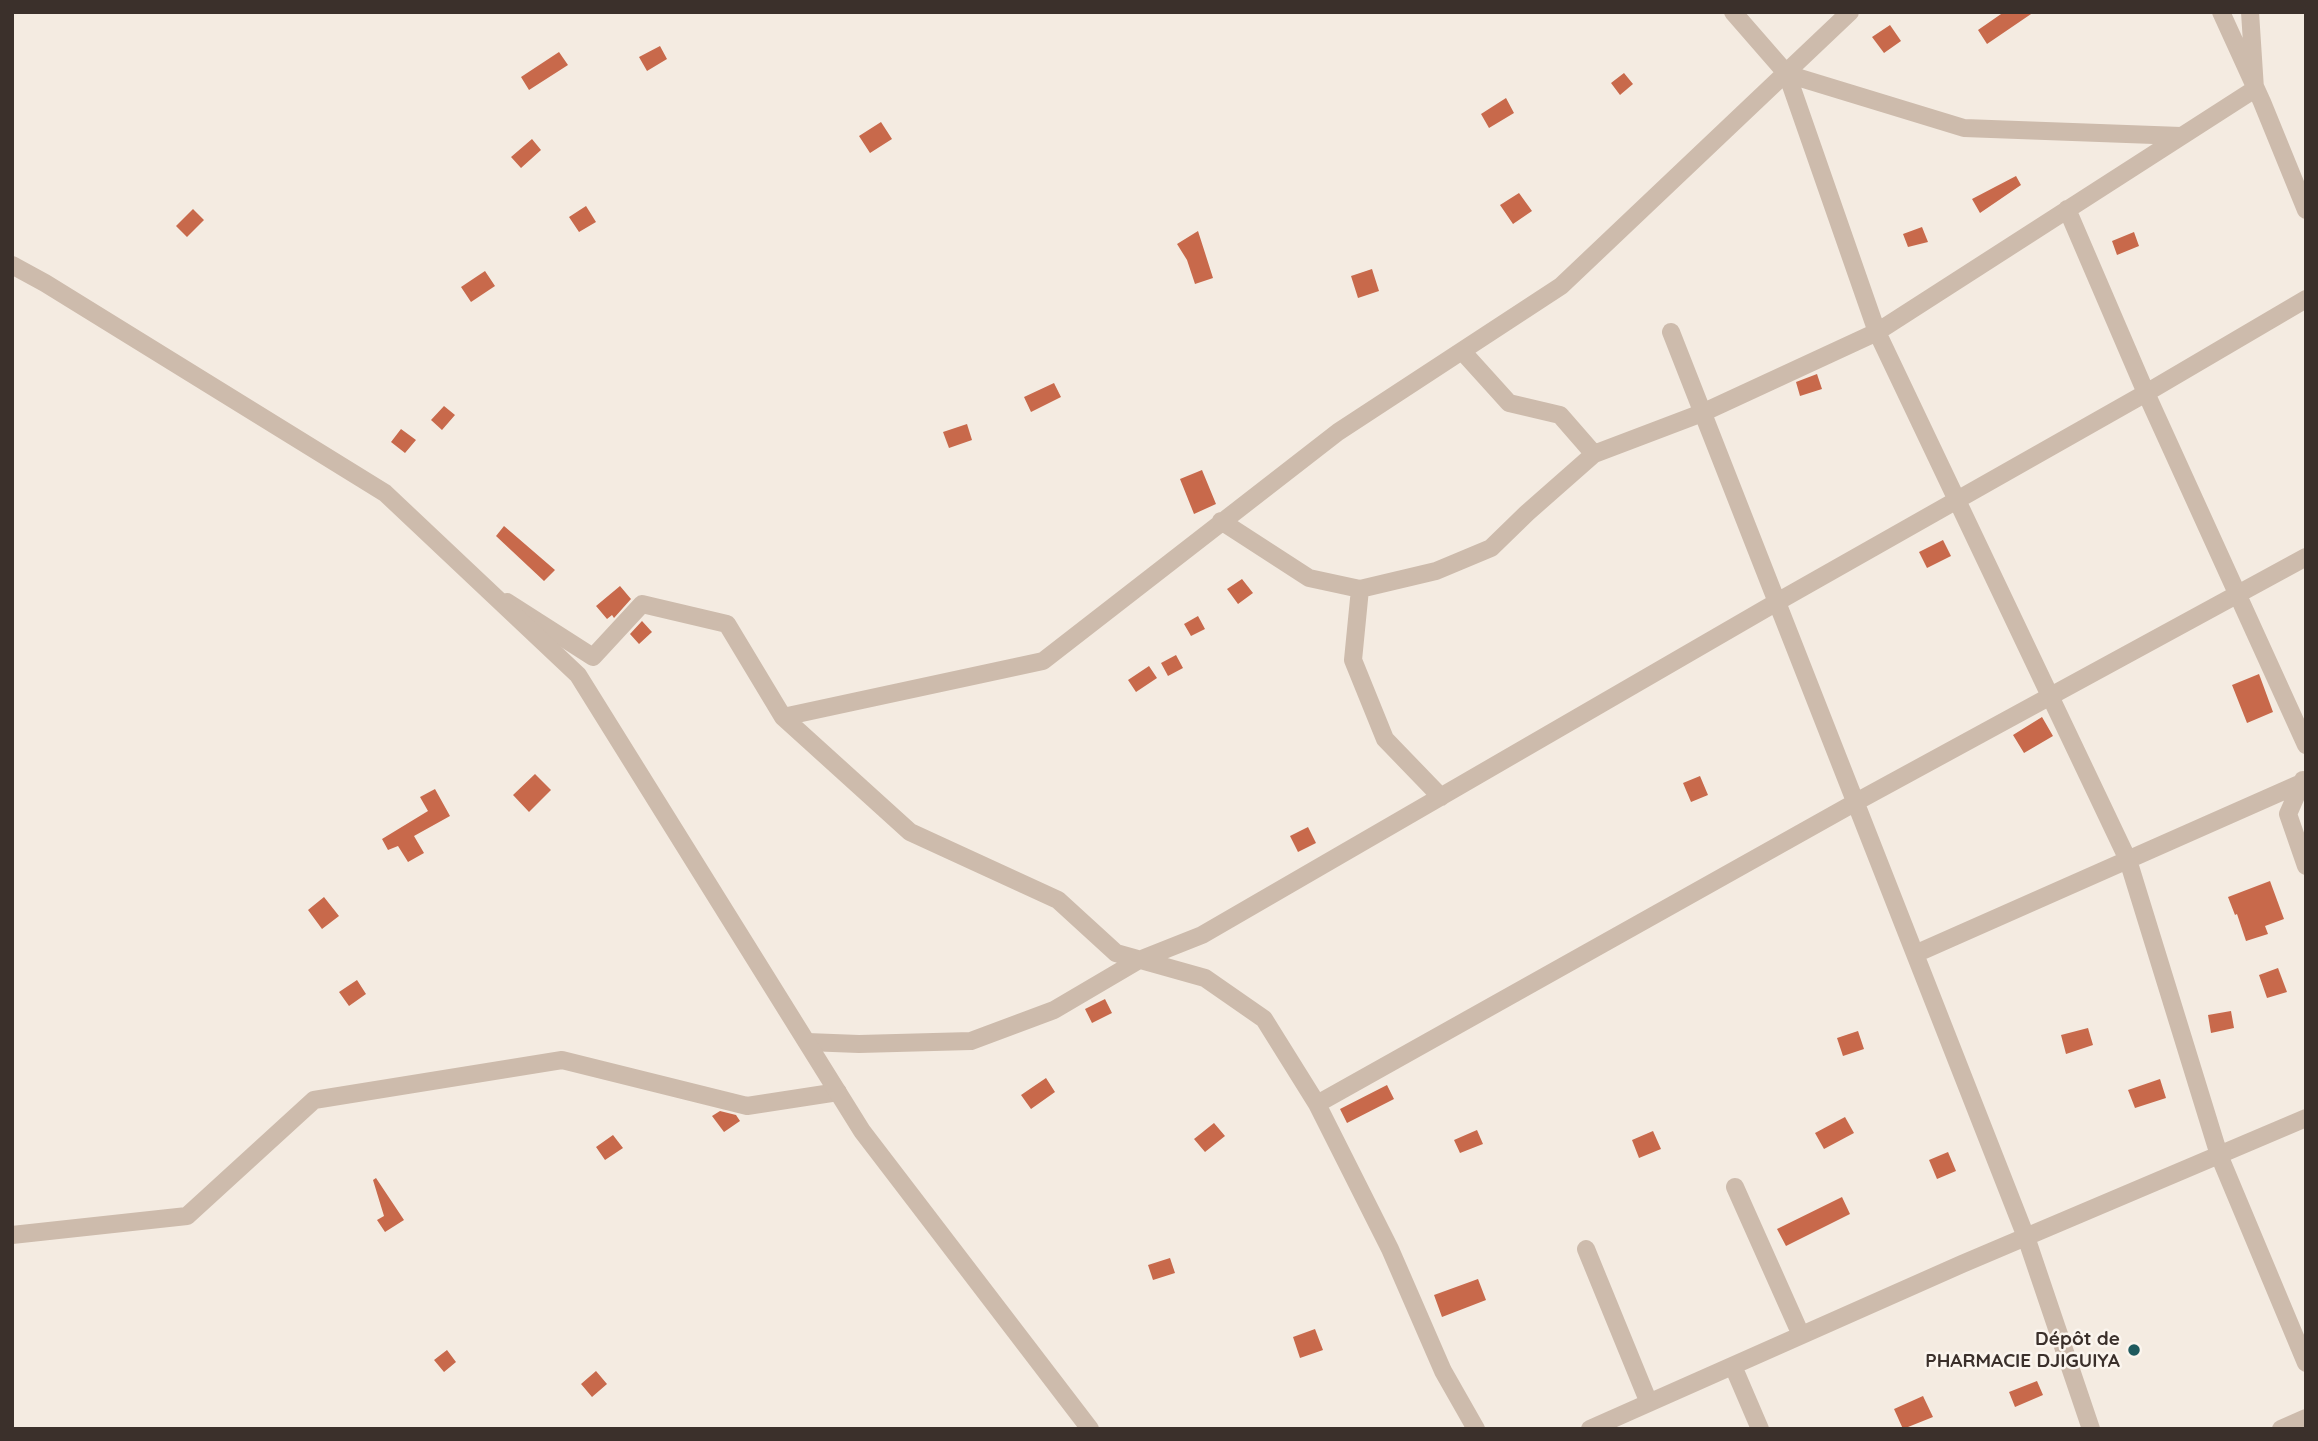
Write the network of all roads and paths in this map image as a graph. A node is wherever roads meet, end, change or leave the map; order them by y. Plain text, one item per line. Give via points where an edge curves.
1 (1733, 12) edge
2 (1850, 12) edge
3 (2221, 12) edge
4 (2250, 12) edge
5 (1787, 74) junction
6 (2255, 89) junction
7 (2181, 136) junction
8 (2067, 209) junction
9 (2306, 209) edge
10 (12, 265) edge
11 (2306, 299) edge
12 (1671, 332) dead end
13 (1877, 332) junction
14 (1462, 351) junction
15 (2146, 393) junction
16 (1702, 412) junction
17 (1594, 454) junction
18 (1956, 500) junction
19 (1222, 521) junction
20 (2306, 557) edge
21 (487, 589) junction
22 (1360, 589) junction
23 (2238, 596) junction
24 (1777, 602) junction
25 (2050, 697) junction
26 (783, 717) junction
27 (2306, 745) edge
28 (2304, 779) edge
29 (1441, 797) junction
30 (1856, 802) junction
31 (2128, 860) junction
32 (2306, 866) edge
33 (1915, 954) junction
34 (1139, 960) junction
35 (807, 1042) junction
36 (838, 1092) junction
37 (1317, 1104) junction
38 (2306, 1118) edge
39 (2219, 1154) junction
40 (1735, 1187) dead end
41 (12, 1234) edge
42 (2026, 1237) junction
43 (1586, 1249) dead end
44 (1801, 1335) junction
45 (2306, 1363) edge
46 (1733, 1366) junction
47 (1649, 1402) junction
48 (2306, 1418) edge
49 (1090, 1429) edge
50 (1476, 1429) edge
51 (1590, 1429) edge
52 (1760, 1429) edge
53 (2091, 1429) edge
54 (2281, 1429) edge

1 - 5 street
2 - 5 street
3 - 6 street
4 - 6 street
5 - 7 street via 1964,128
5 - 13 street
5 - 14 street via 1561,286
6 - 7 street
6 - 9 street
7 - 8 street
8 - 13 street
8 - 15 street
10 - 21 street via 385,493
11 - 15 street
12 - 16 street
13 - 16 street
13 - 18 street
14 - 17 street via 1509,404 1560,415
14 - 19 street via 1338,432
15 - 18 street
15 - 23 street
16 - 17 street
16 - 24 street
17 - 22 street via 1490,548 1436,571
18 - 24 street
18 - 25 street
19 - 22 street via 1309,578
19 - 26 street via 1043,661
20 - 23 street
21 - 26 street via 593,657 642,604 727,624
21 - 35 street via 578,675
22 - 29 street via 1353,660 1385,739
23 - 25 street
23 - 27 street
24 - 29 street
24 - 30 street
25 - 30 street
25 - 31 street
26 - 34 street via 910,832 1058,900 1116,953
28 - 31 street
28 - 32 street via 2288,814
29 - 34 street via 1202,935
30 - 33 street
30 - 37 street
31 - 33 street
31 - 39 street
33 - 42 street
34 - 35 street via 1054,1010 971,1041
34 - 37 street via 1205,978 1264,1019
35 - 36 street
36 - 41 street via 747,1106 562,1060 314,1100 187,1216
36 - 49 street via 862,1131
37 - 50 street via 1390,1249 1443,1371
38 - 39 street
39 - 42 street
39 - 45 street
40 - 44 street
42 - 44 street
42 - 53 street
43 - 47 street
44 - 46 street
46 - 47 street
46 - 52 street
47 - 51 street
48 - 54 street

